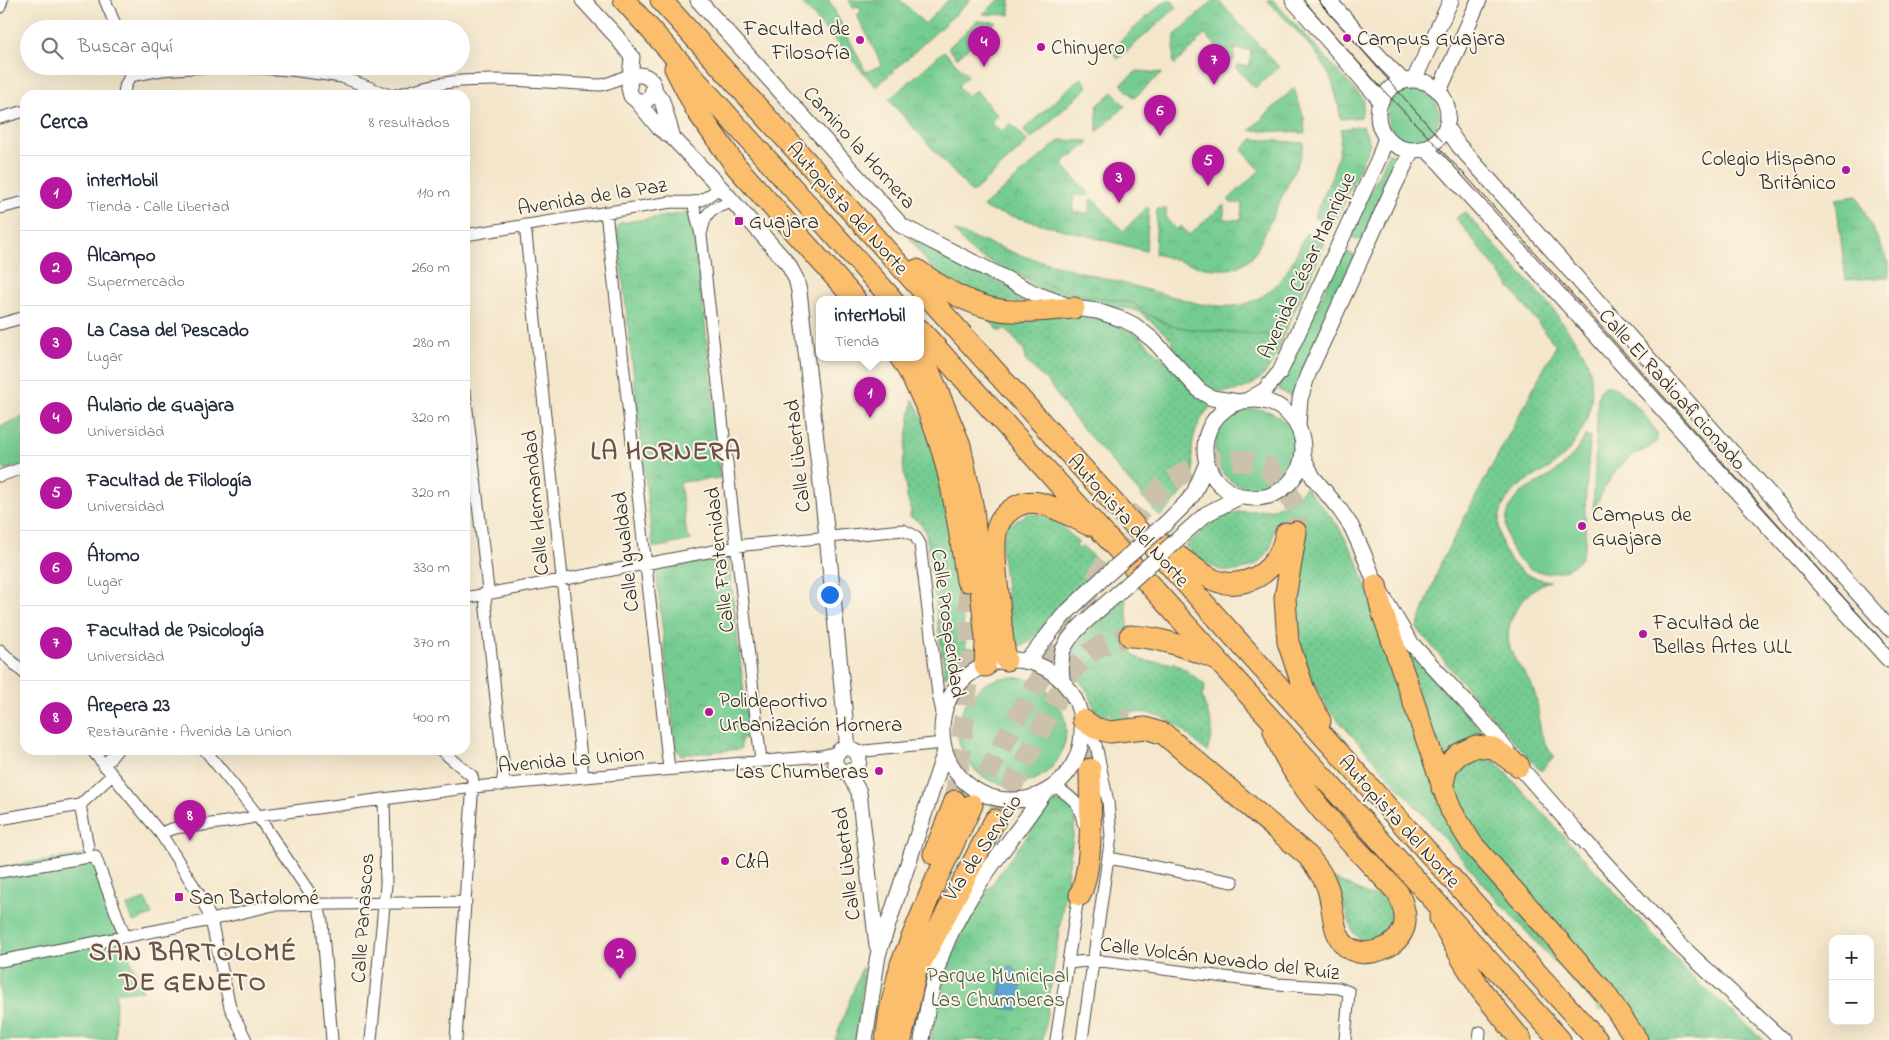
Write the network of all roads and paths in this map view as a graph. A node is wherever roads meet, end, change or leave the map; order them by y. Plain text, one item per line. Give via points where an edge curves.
1 (2, 0) edge
2 (105, 0) edge
3 (583, 0) edge
4 (624, 0) edge
5 (661, 0) edge
6 (698, 0) edge
7 (1292, 0) edge
8 (1328, 0) edge
9 (1452, 0) edge
10 (1479, 0) edge
11 (0, 7) edge
12 (113, 20) edge
13 (662, 42) junction
14 (128, 75) edge
15 (327, 75) edge
16 (631, 75) junction
17 (1409, 80) junction
18 (609, 84) junction
19 (125, 90) edge
20 (376, 90) edge
21 (414, 90) edge
22 (654, 90) junction
23 (1439, 91) junction
24 (633, 97) junction
25 (1381, 101) junction
26 (20, 112) edge
27 (0, 118) edge
28 (1446, 127) junction
29 (1386, 137) junction
30 (673, 138) junction
31 (1418, 149) junction
32 (720, 187) junction
33 (693, 202) junction
34 (733, 202) junction
35 (20, 203) edge
36 (0, 208) edge
37 (606, 212) junction
38 (525, 225) junction
39 (470, 234) edge
40 (702, 235) junction
41 (880, 242) junction
42 (852, 296) edge
43 (889, 296) edge
44 (1074, 308) junction
45 (20, 318) edge
46 (0, 324) edge
47 (924, 334) edge
48 (924, 359) edge
49 (903, 361) edge
50 (1243, 401) junction
51 (1298, 425) junction
52 (470, 437) edge
53 (1303, 457) junction
54 (1207, 464) junction
55 (20, 469) edge
56 (0, 476) edge
57 (1241, 496) junction
58 (1126, 518) junction
59 (1098, 529) junction
60 (827, 536) junction
61 (736, 547) junction
62 (645, 564) junction
63 (562, 580) junction
64 (968, 584) tunnel mouth
65 (1376, 585) junction
66 (488, 594) junction
67 (470, 597) edge
68 (1889, 628) edge
69 (1130, 636) tunnel mouth
70 (0, 650) edge
71 (1217, 659) junction
72 (1889, 660) edge
73 (1006, 662) junction
74 (20, 669) edge
75 (1062, 678) junction
76 (943, 717) junction
77 (1132, 718) tunnel mouth
78 (1270, 719) junction
79 (1083, 724) junction
80 (1331, 744) junction
81 (944, 747) junction
82 (846, 751) junction
83 (96, 755) edge
84 (115, 755) edge
85 (209, 755) edge
86 (447, 755) edge
87 (761, 761) junction
88 (1519, 766) junction
89 (461, 768) junction
90 (669, 769) junction
91 (1090, 769) tunnel mouth
92 (108, 770) junction
93 (583, 777) junction
94 (472, 782) junction
95 (500, 785) junction
96 (1442, 788) junction
97 (459, 789) junction
98 (1050, 790) junction
99 (384, 799) junction
100 (80, 805) junction
101 (976, 809) tunnel mouth
102 (257, 816) junction
103 (0, 819) edge
104 (161, 834) junction
105 (1297, 846) junction
106 (88, 848) dead end
107 (1109, 858) junction
108 (0, 872) edge
109 (1233, 882) dead end
110 (1424, 890) junction
111 (1080, 895) junction
112 (466, 902) junction
113 (384, 903) junction
114 (318, 905) junction
115 (211, 920) junction
116 (126, 937) junction
117 (878, 955) junction
118 (1094, 960) junction
119 (0, 961) edge
120 (1069, 963) junction
121 (908, 969) junction
122 (246, 1040) edge
123 (332, 1040) edge
124 (371, 1040) edge
125 (456, 1040) edge
126 (865, 1040) edge
127 (886, 1040) edge
128 (901, 1040) edge
129 (922, 1040) edge
130 (1056, 1040) edge
131 (1082, 1040) edge
132 (1344, 1040) edge
133 (1521, 1040) edge
134 (1560, 1040) edge
135 (1597, 1040) edge
136 (1637, 1040) edge
137 (1782, 1040) edge

1 - 11 street
2 - 12 street
3 - 16 street via 632,57
4 - 13 highway, Autopista del Norte
5 - 41 highway, Autopista del Norte
6 - 44 street, Camino la Hornera via 902,226 1018,285
7 - 25 street
8 - 17 street via 1387,66
9 - 17 street
10 - 23 street
13 - 42 highway via 697,111 726,153
13 - 43 highway, Autopista del Norte
14 - 19 street
15 - 20 street
16 - 18 street
16 - 22 street via 650,78
16 - 24 street
17 - 23 street via 1428,83
17 - 25 street via 1394,85
18 - 21 street via 453,82
18 - 24 street via 623,88
22 - 24 street via 648,99
22 - 30 street via 662,101
23 - 28 street via 1448,108
24 - 30 street, Calle Libertad via 659,128
25 - 29 street via 1378,120
26 - 27 street
28 - 31 street via 1440,138
28 - 68 street, Calle El Radioaficionado via 1459,146
29 - 31 street via 1397,146
29 - 50 street, Avenida César Manrique via 1293,348 1265,390
30 - 32 street, Calle Libertad
31 - 51 street via 1390,195 1308,374 1300,399
31 - 72 street, Calle El Radioaficionado via 1440,163
32 - 33 street, Avenida de la Paz via 706,200
32 - 34 street, Calle Libertad
33 - 37 street, Avenida de la Paz via 671,202
33 - 40 street, Calle Fraternidad
34 - 40 street, Calle Fraternidad via 709,210 704,218
34 - 60 street, Calle Libertad via 788,264 796,278
35 - 36 street
37 - 38 street, Avenida de la Paz
37 - 62 street, Calle Igualdad
38 - 39 street, Avenida de la Paz
38 - 63 street, Calle Hermandad
40 - 61 street, Calle Fraternidad
41 - 44 highway via 939,286 980,304 1000,310
41 - 58 highway, Autopista del Norte
44 - 50 street, Camino la Hornera via 1114,316 1134,325 1157,344 1200,391 1212,398
45 - 46 street
47 - 59 highway, Autopista del Norte
48 - 73 highway via 960,445 970,490 986,640
49 - 64 highway via 933,419 947,462
50 - 51 street via 1263,400 1277,405
50 - 54 street via 1222,411 1210,426 1205,445
51 - 53 street via 1303,440
52 - 66 street
53 - 57 street via 1294,478 1276,493 1259,497
53 - 65 street via 1312,477 1351,526
54 - 57 street via 1215,478
54 - 73 street, bridge via 1194,493 1166,523 1063,616 1034,653
55 - 56 street
57 - 75 street, bridge via 1206,514 1071,637 1063,650
58 - 80 highway, Autopista del Norte
58 - 80 highway via 1197,570 1216,581 1230,584 1249,582 1267,571 1278,558 1291,531 1285,598 1288,642 1304,690
59 - 71 highway, Autopista del Norte
59 - 73 highway via 1037,503 1014,508 998,523 995,555
60 - 61 street
60 - 76 street, Calle Prosperidad via 903,530 916,536 920,544
60 - 82 street, Calle Libertad
61 - 62 street
61 - 87 street, Calle Fraternidad
62 - 63 street
62 - 90 street, Calle Igualdad
63 - 66 street
63 - 93 street, Calle Hermandad
65 - 88 street via 1410,642 1485,723
65 - 96 highway
66 - 67 street
66 - 95 street via 485,601 504,770
69 - 71 highway via 1172,642
70 - 74 street
71 - 78 highway, Autopista del Norte
73 - 75 street via 1044,666
73 - 76 street via 968,675 953,692
75 - 79 street via 1077,700
76 - 81 street
77 - 105 highway via 1170,726 1252,794
78 - 105 highway via 1292,771 1319,806 1398,893 1405,915 1404,930 1395,941 1376,952 1360,953 1348,948 1334,923 1329,891 1323,877
78 - 110 highway, Autopista del Norte
79 - 98 street via 1082,743 1072,766
79 - 105 highway via 1110,732 1145,728 1164,734
79 - 107 street via 1096,745 1108,802 1112,836
80 - 135 highway, Autopista del Norte
81 - 82 street, Avenida La Union
81 - 98 street via 952,767 970,787 983,794 1008,801 1024,800
81 - 117 street
82 - 87 street, Avenida La Union
82 - 117 street, Calle Libertad via 858,757 858,764 847,771 859,792
83 - 92 street
84 - 92 street
85 - 102 street
86 - 89 street
87 - 90 street, Avenida La Union
88 - 96 highway via 1493,748 1476,746 1459,754 1447,766
88 - 137 street via 1682,947
89 - 94 street
89 - 97 street via 464,777
90 - 93 street, Avenida La Union
91 - 111 highway via 1090,836
92 - 100 street
92 - 104 street
93 - 95 street, Avenida La Union
94 - 95 street, Avenida La Union
94 - 97 street, Avenida La Union
94 - 112 street
96 - 136 highway via 1472,844 1604,992
97 - 99 street, Avenida La Union
98 - 111 street via 1076,802 1080,810 1083,822
98 - 129 street, Vía de Servicio via 986,872 959,919 943,953 930,995
99 - 102 street, Avenida La Union
99 - 113 street, Calle Panascos
100 - 103 street
100 - 106 street
101 - 121 highway via 936,880
102 - 104 street, Avenida La Union via 177,828
102 - 114 street
104 - 115 street via 202,899
107 - 109 street
107 - 118 street
108 - 116 street via 95,856
110 - 133 highway via 1481,990
110 - 134 highway, Autopista del Norte
111 - 120 street
112 - 113 street
112 - 125 street
113 - 114 street
113 - 124 street, Calle Panascos
114 - 115 street via 273,905
114 - 123 street
115 - 116 street
115 - 122 street via 230,1006
116 - 119 street
117 - 126 street
118 - 120 street, Calle Volcán Nevado del Ruíz
118 - 131 street
118 - 132 street, Calle Volcán Nevado del Ruíz via 1278,984 1339,988 1350,992
120 - 130 street
121 - 127 highway via 890,1011
121 - 128 highway

